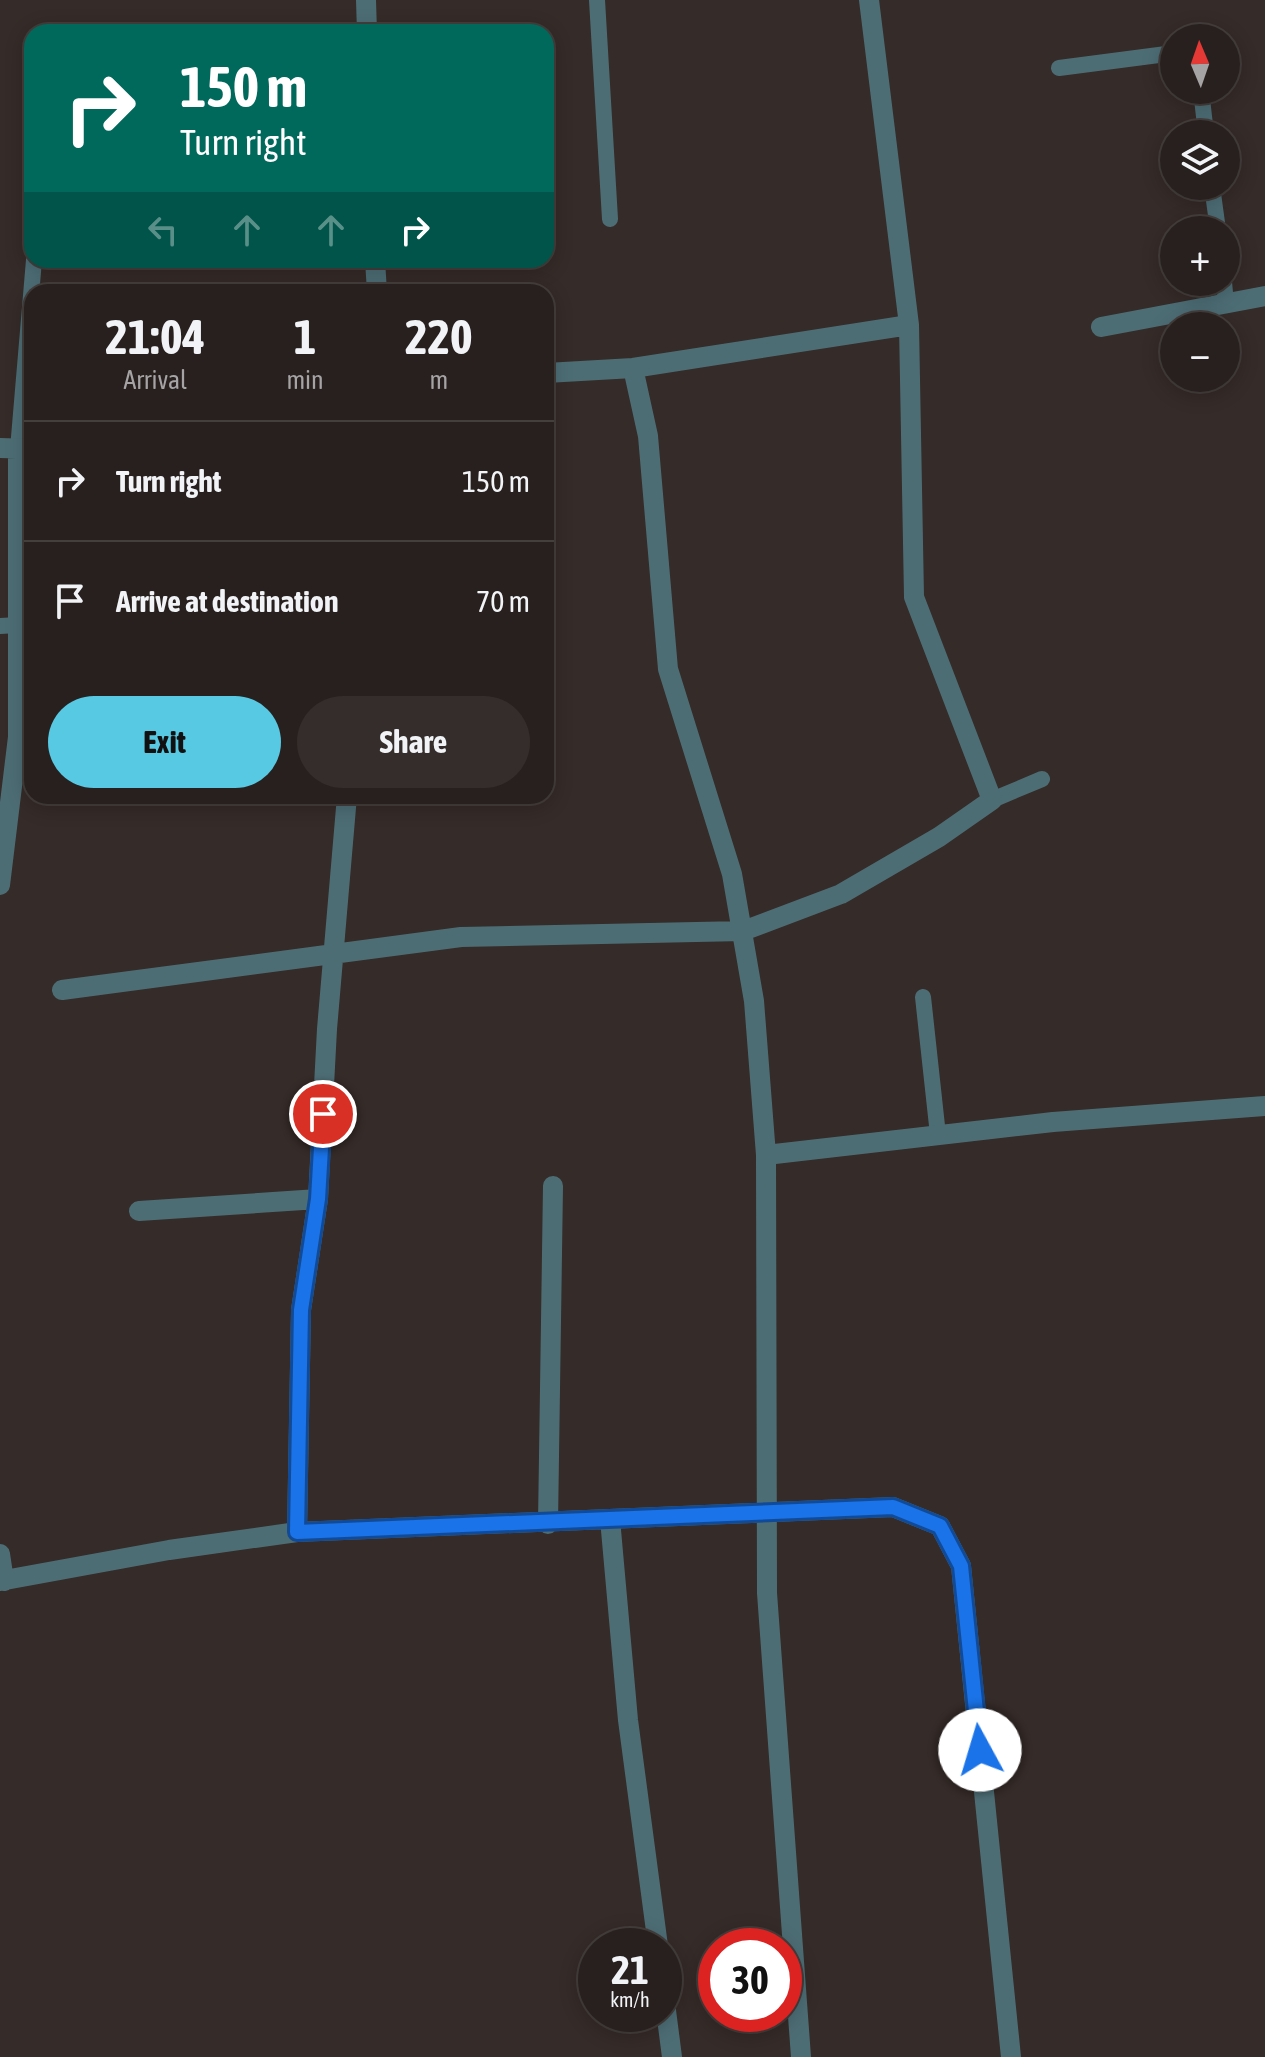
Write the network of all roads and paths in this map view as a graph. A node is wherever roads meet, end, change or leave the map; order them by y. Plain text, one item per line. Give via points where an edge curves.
1 (366, 0) edge
2 (597, 0) edge
3 (869, 0) edge
4 (367, 24) edge
5 (1160, 55) edge
6 (1059, 68) dead end
7 (610, 219) dead end
8 (1225, 296) edge
9 (1265, 296) edge
10 (1226, 303) junction
11 (909, 325) junction
12 (1101, 327) dead end
13 (633, 368) junction
14 (24, 371) edge
15 (554, 373) edge
16 (17, 449) edge
17 (9, 626) edge
18 (24, 729) edge
19 (24, 742) edge
20 (1042, 779) dead end
21 (992, 800) junction
22 (346, 804) edge
23 (0, 885) edge
24 (743, 931) junction
25 (334, 955) junction
26 (62, 990) dead end
27 (923, 997) dead end
28 (1265, 1106) edge
29 (938, 1135) junction
30 (766, 1155) junction
31 (553, 1186) dead end
32 (318, 1199) junction
33 (139, 1211) dead end
34 (767, 1513) junction
35 (610, 1519) junction
36 (548, 1524) junction
37 (297, 1532) junction
38 (0, 1554) edge
39 (2, 1581) edge
40 (656, 1928) edge
41 (669, 2032) edge
42 (672, 2057) edge
43 (801, 2057) edge
44 (1011, 2057) edge

1 - 4 street
2 - 7 lane
3 - 11 street
5 - 6 lane
8 - 10 lane
9 - 10 street
10 - 12 street
11 - 13 street
11 - 21 street via 914,597
13 - 15 street
13 - 24 street via 648,436 668,669 732,874
14 - 16 lane
16 - 17 street
17 - 18 street
19 - 23 street
20 - 21 lane
21 - 24 street via 841,894
22 - 25 street
24 - 25 street via 461,937
24 - 30 street
25 - 26 street
25 - 32 street
27 - 29 lane
28 - 29 street
29 - 30 street
30 - 34 street
31 - 36 street
32 - 33 street
32 - 37 street via 301,1310
34 - 35 street
34 - 43 street via 767,1593
34 - 44 street via 893,1507 940,1526 961,1566
35 - 36 street
35 - 40 street via 628,1720
36 - 37 street
37 - 39 street
38 - 39 street
41 - 42 street

